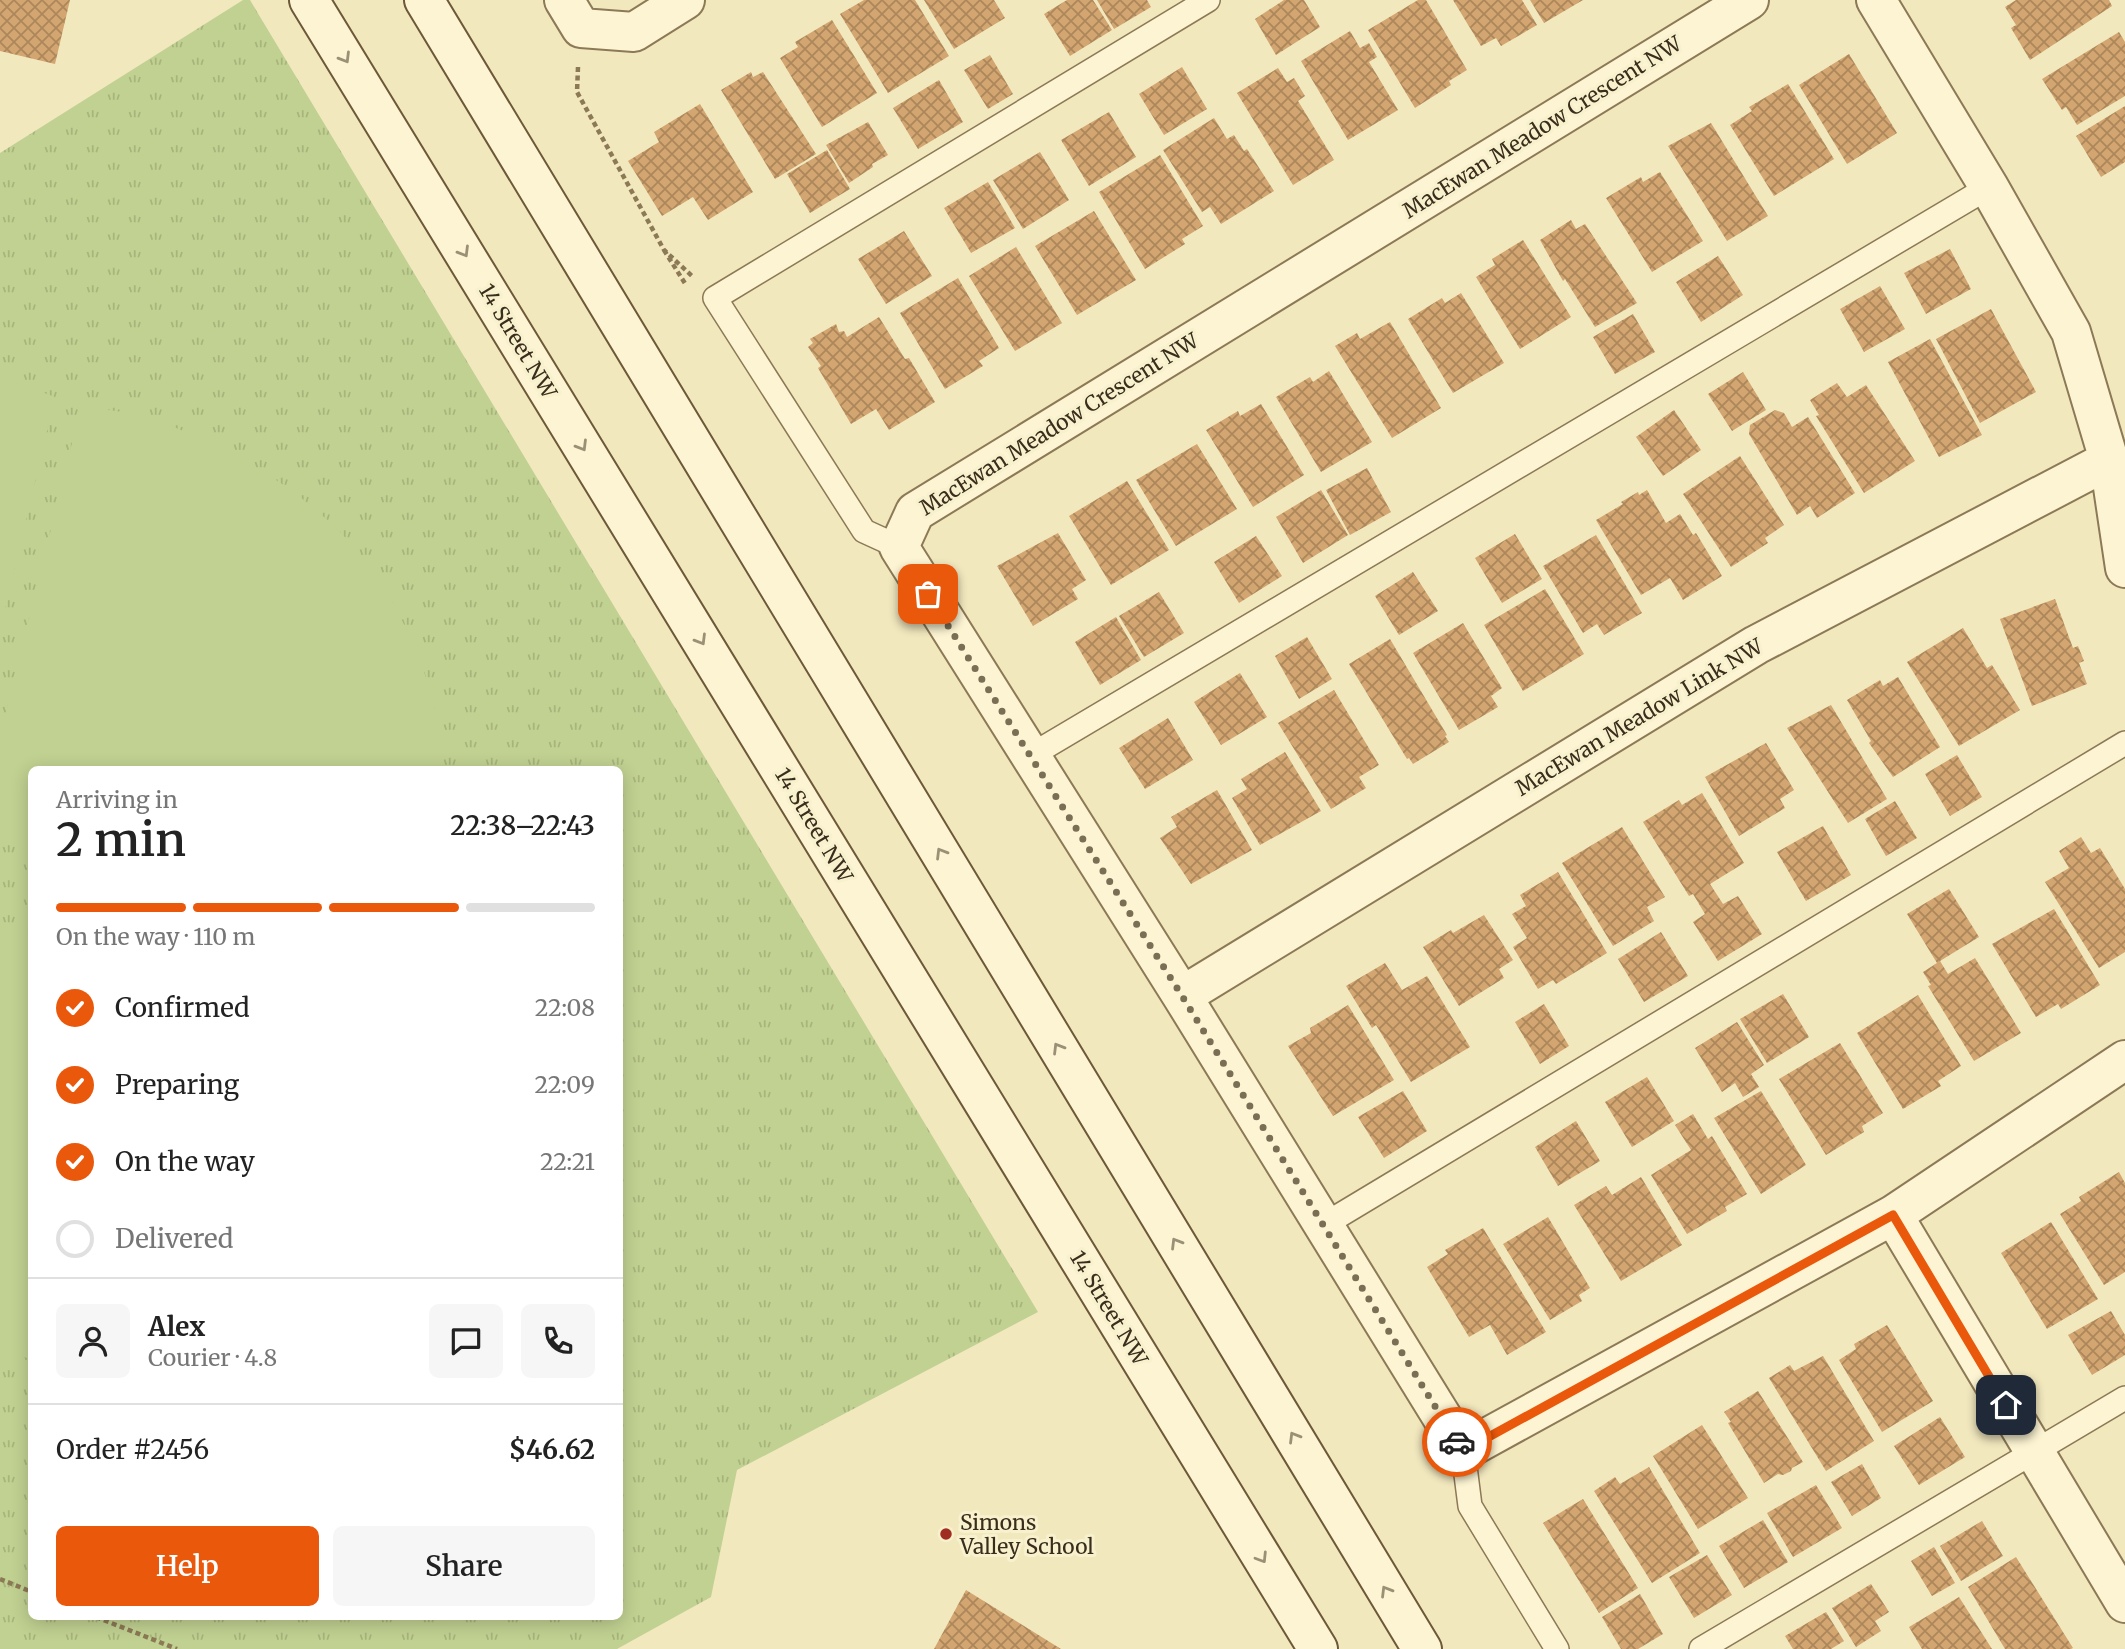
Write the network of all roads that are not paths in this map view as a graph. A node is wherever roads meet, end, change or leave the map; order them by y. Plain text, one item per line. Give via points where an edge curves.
1 (309, 0) edge
2 (424, 0) edge
3 (685, 0) edge
4 (1208, 0) edge
5 (1749, 0) edge
6 (1876, 0) edge
7 (572, 14) edge
8 (1989, 187) junction
9 (2109, 460) junction
10 (899, 547) junction
11 (2125, 568) edge
12 (2125, 743) edge
13 (1030, 756) junction
14 (1182, 996) junction
15 (2125, 1060) edge
16 (1893, 1215) junction
17 (1322, 1226) junction
18 (2125, 1398) edge
19 (1463, 1451) junction
20 (2034, 1453) junction
21 (2125, 1603) edge
22 (1318, 1649) edge
23 (1422, 1649) edge
24 (1557, 1649) edge
25 (1701, 1649) edge

1 -> 22 street, 14 Street NW
23 -> 2 street
3 - 7 street via 634,32
4 - 10 lane via 715,298 864,531
5 - 10 street, MacEwan Meadow Crescent NW via 915,512
6 - 8 street
8 - 9 street via 2071,332
8 - 13 lane
9 - 11 street
9 - 14 street, MacEwan Meadow Link NW via 1756,645
10 - 13 street
12 - 17 lane
13 - 14 street
14 - 17 street
15 - 16 street
16 - 19 street
16 - 20 street
17 - 19 street
18 - 20 lane
19 - 24 lane via 1470,1506
20 - 21 street
20 - 25 lane

